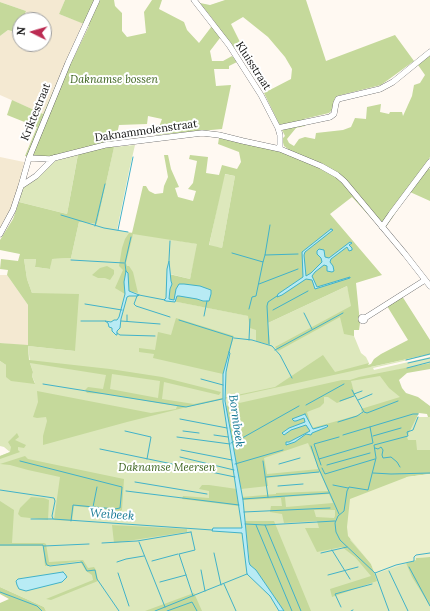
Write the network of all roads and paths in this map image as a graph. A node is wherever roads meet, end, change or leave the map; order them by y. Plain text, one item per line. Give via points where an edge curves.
1 (96, 0) edge
2 (194, 0) edge
3 (430, 52) edge
4 (278, 128) junction
5 (280, 149) junction
6 (29, 158) junction
7 (55, 158) junction
8 (430, 162) edge
9 (21, 186) junction
10 (382, 227) junction
11 (0, 234) edge
12 (425, 280) junction
13 (430, 286) edge
14 (365, 318) dead end

1 - 6 street, Kriktestraat
2 - 4 street, Kluisstraat via 229,45 261,95
3 - 4 street via 380,89 338,99 334,114 330,117
4 - 5 street, Kluisstraat
5 - 7 street, Daknammolenstraat via 202,133 105,145
5 - 10 street, Daknammolenstraat via 337,175
6 - 7 street, Daknammolenstraat
6 - 9 street, Kriktestraat
7 - 9 street, Daknammolenstraat
8 - 10 street
9 - 11 street, Kriktestraat via 13,210
10 - 12 street, Daknammolenstraat
12 - 13 street, Daknammolenstraat
12 - 14 street

